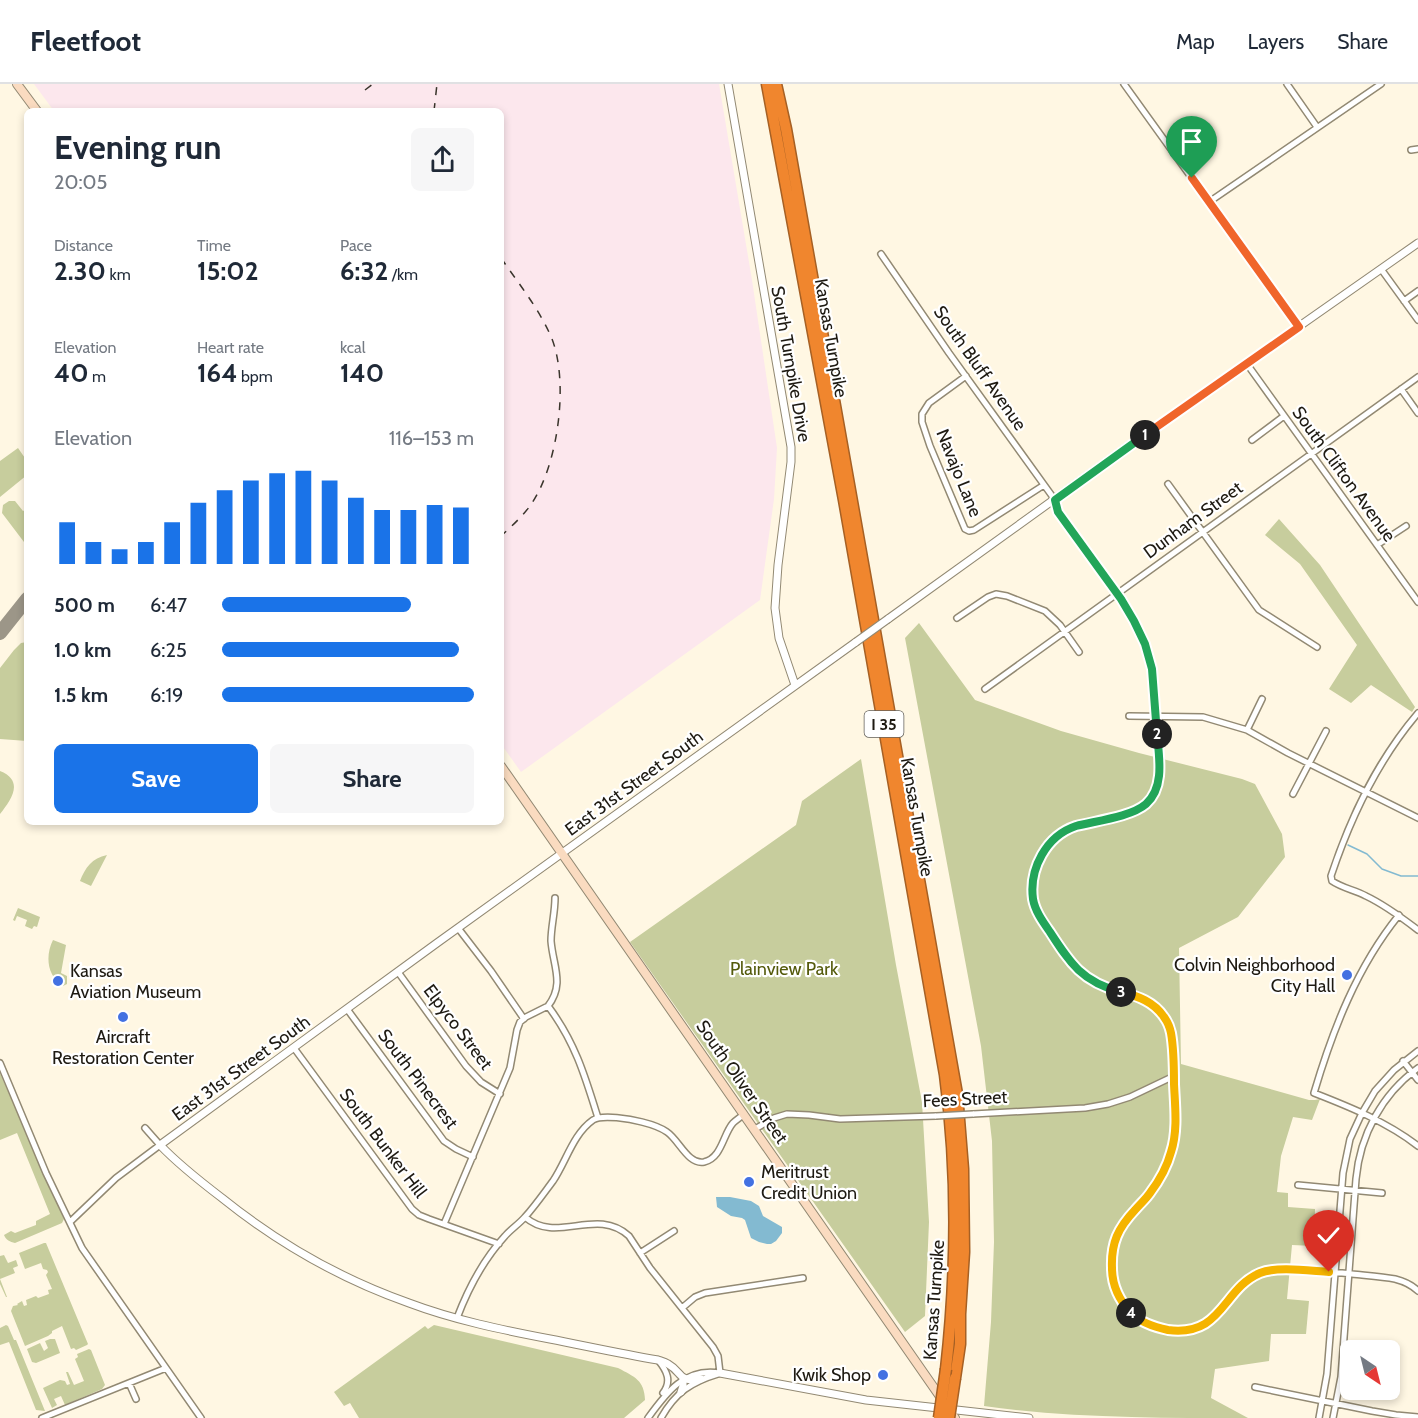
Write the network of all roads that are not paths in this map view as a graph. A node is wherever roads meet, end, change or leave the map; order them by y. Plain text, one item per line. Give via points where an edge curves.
1 (17, 84) edge
2 (728, 84) edge
3 (767, 84) edge
4 (776, 84) edge
5 (784, 84) edge
6 (1135, 84) edge
7 (1287, 84) edge
8 (1381, 84) edge
9 (1126, 87) edge
10 (35, 108) edge
11 (1317, 127) junction
12 (786, 129) junction
13 (1418, 149) edge
14 (1411, 150) dead end
15 (1209, 202) junction
16 (1418, 243) edge
17 (881, 254) dead end
18 (1381, 269) junction
19 (1418, 291) edge
20 (1404, 301) junction
21 (1418, 320) edge
22 (1299, 327) junction
23 (1247, 364) junction
24 (966, 376) junction
25 (1418, 377) edge
26 (1401, 389) junction
27 (1418, 412) edge
28 (1284, 416) junction
29 (1252, 440) dead end
30 (1311, 454) junction
31 (1168, 484) dead end
32 (1044, 485) junction
33 (1055, 500) junction
34 (1406, 526) dead end
35 (1202, 532) junction
36 (1377, 545) junction
37 (1117, 594) junction
38 (1418, 602) edge
39 (957, 618) dead end
40 (1064, 631) junction
41 (1317, 647) dead end
42 (1079, 652) dead end
43 (795, 685) junction
44 (985, 689) dead end
45 (1262, 699) dead end
46 (1418, 713) edge
47 (1129, 716) dead end
48 (1156, 716) junction
49 (1247, 730) junction
50 (1326, 731) dead end
51 (1308, 763) junction
52 (504, 770) edge
53 (1365, 791) junction
54 (1293, 794) dead end
55 (1418, 818) edge
56 (562, 853) junction
57 (555, 898) dead end
58 (1399, 915) junction
59 (458, 928) junction
60 (1418, 930) edge
61 (398, 972) junction
62 (548, 1006) junction
63 (347, 1009) junction
64 (524, 1019) junction
65 (294, 1048) junction
66 (1418, 1051) edge
67 (1403, 1061) junction
68 (0, 1063) edge
69 (1418, 1068) edge
70 (1412, 1073) junction
71 (1174, 1076) junction
72 (1418, 1080) edge
73 (500, 1094) junction
74 (1362, 1113) junction
75 (744, 1114) junction
76 (598, 1118) junction
77 (1373, 1119) junction
78 (145, 1128) dead end
79 (755, 1129) junction
80 (160, 1144) junction
81 (1418, 1146) edge
82 (473, 1156) junction
83 (1298, 1185) dead end
84 (1342, 1189) junction
85 (1355, 1190) junction
86 (1382, 1192) dead end
87 (525, 1217) junction
88 (70, 1222) junction
89 (444, 1224) junction
90 (674, 1231) dead end
91 (499, 1244) junction
92 (640, 1253) junction
93 (1335, 1273) junction
94 (1349, 1274) junction
95 (803, 1278) dead end
96 (1418, 1291) edge
97 (682, 1308) junction
98 (457, 1318) junction
99 (658, 1360) junction
100 (165, 1368) junction
101 (720, 1373) junction
102 (683, 1379) junction
103 (701, 1379) junction
104 (129, 1383) junction
105 (1255, 1387) dead end
106 (681, 1392) junction
107 (136, 1400) dead end
108 (1323, 1400) junction
109 (1336, 1403) junction
110 (657, 1406) junction
111 (949, 1414) edge
112 (987, 1416) edge
113 (1418, 1417) edge
114 (42, 1418) edge
115 (201, 1418) edge
116 (648, 1418) edge
117 (660, 1418) edge
118 (939, 1418) edge
119 (955, 1418) edge
120 (1029, 1418) edge
121 (1319, 1418) edge
122 (1333, 1418) edge

1 - 10 main road
2 - 43 street, South Turnpike Drive via 791,447 775,608 779,638
3 - 118 highway, Kansas Turnpike / I 35, bridge via 945,1075 953,1154 955,1242 950,1341
4 - 12 highway, Kansas Turnpike / I 35
5 - 12 highway
6 - 9 street
7 - 11 street
8 - 11 street
9 - 15 street
11 - 15 street
12 - 111 highway, Kansas Turnpike / I 35, bridge via 957,1095 964,1252 960,1344
13 - 14 street
15 - 22 street
16 - 18 street, East 31st Street South
17 - 24 street, South Bluff Avenue
18 - 20 street
18 - 22 street, East 31st Street South
19 - 20 street
20 - 21 street
22 - 23 street, East 31st Street South
23 - 28 street, South Clifton Avenue
23 - 33 street, East 31st Street South
24 - 32 street, South Bluff Avenue
24 - 32 street, Navajo Lane via 929,403 922,418 967,531
25 - 26 street, Dunham Street
26 - 27 street
26 - 30 street, Dunham Street
28 - 29 street
28 - 30 street, South Clifton Avenue
30 - 35 street, Dunham Street
30 - 36 street, South Clifton Avenue
31 - 35 street
32 - 33 street, South Bluff Avenue
33 - 37 street, South Bluff Avenue via 1058,512
33 - 43 street, East 31st Street South, bridge
34 - 36 street
35 - 37 street, Dunham Street
35 - 41 street via 1258,610
36 - 38 street, South Clifton Avenue
37 - 40 street, Dunham Street
37 - 48 street, South Bluff Avenue via 1145,644 1152,669
39 - 40 street via 996,594 1044,611
40 - 42 street
40 - 44 street, Dunham Street
43 - 56 street, East 31st Street South
45 - 49 street
46 - 53 street
47 - 48 street
48 - 49 street via 1203,717
48 - 71 street, South Bluff Avenue via 1159,764 1158,785 1153,795 1130,813 1074,827 1056,838 1042,854 1032,882 1034,902 1042,920 1076,969 1096,983 1143,998 1164,1016 1173,1047
49 - 51 street
50 - 51 street
51 - 53 street
51 - 54 street
52 - 56 main road, South Oliver Street
53 - 55 street
53 - 58 street via 1342,844 1332,881 1382,903
56 - 59 street, East 31st Street South
56 - 75 main road, South Oliver Street
57 - 62 street via 551,944 558,979
58 - 60 street
58 - 74 street via 1352,990 1314,1093
59 - 61 street, East 31st Street South
59 - 64 street
61 - 63 street, East 31st Street South
61 - 73 street, Elpyco Street via 466,1066 481,1083
62 - 64 street
62 - 76 street via 575,1051
63 - 65 street, East 31st Street South
63 - 82 street, South Pinecrest via 444,1141
64 - 73 street via 517,1030
65 - 80 street, East 31st Street South
65 - 89 street, South Bunker Hill via 412,1209
66 - 67 street
67 - 70 street
67 - 74 street via 1376,1090
68 - 88 street
69 - 70 street
70 - 72 street
70 - 77 street
71 - 79 street, Fees Street, bridge via 1108,1104 1085,1108 840,1119 787,1114
71 - 93 street via 1175,1132 1171,1152 1150,1194 1122,1225 1115,1239 1112,1276 1124,1306 1153,1327 1191,1330 1219,1313 1246,1281 1262,1272
73 - 82 street
74 - 77 street
74 - 84 street via 1350,1140
75 - 76 street via 728,1131 714,1157 704,1162 689,1157 668,1132 657,1127 640,1121
75 - 79 main road, South Oliver Street
76 - 87 street via 575,1141 554,1179
77 - 81 street
77 - 85 street via 1361,1149
78 - 80 street
79 - 111 main road, South Oliver Street
80 - 88 street, East 31st Street South via 116,1178
80 - 98 street via 241,1213 309,1257 388,1295
82 - 89 street
83 - 84 street
84 - 85 street
84 - 93 street
85 - 86 street
85 - 94 street
87 - 91 street
87 - 92 street via 540,1226 557,1228 609,1224 629,1236
88 - 100 street via 86,1254
89 - 91 street, South Bunker Hill
90 - 92 street
91 - 98 street via 477,1276
92 - 97 street
93 - 94 street
93 - 108 street
94 - 96 street via 1398,1279
94 - 109 street
95 - 97 street via 705,1293
97 - 101 street via 713,1347
98 - 99 street
99 - 102 street via 669,1364
99 - 110 street via 668,1382
100 - 104 street
100 - 115 street
101 - 102 street via 701,1372
101 - 103 street
101 - 111 street
102 - 103 street
102 - 106 street
102 - 110 street
103 - 106 street
104 - 107 street
104 - 114 street
105 - 108 street
106 - 117 street
108 - 109 street
108 - 121 street
109 - 113 street
109 - 122 street
110 - 116 street
111 - 112 street
111 - 119 main road, South Oliver Street
112 - 120 street

